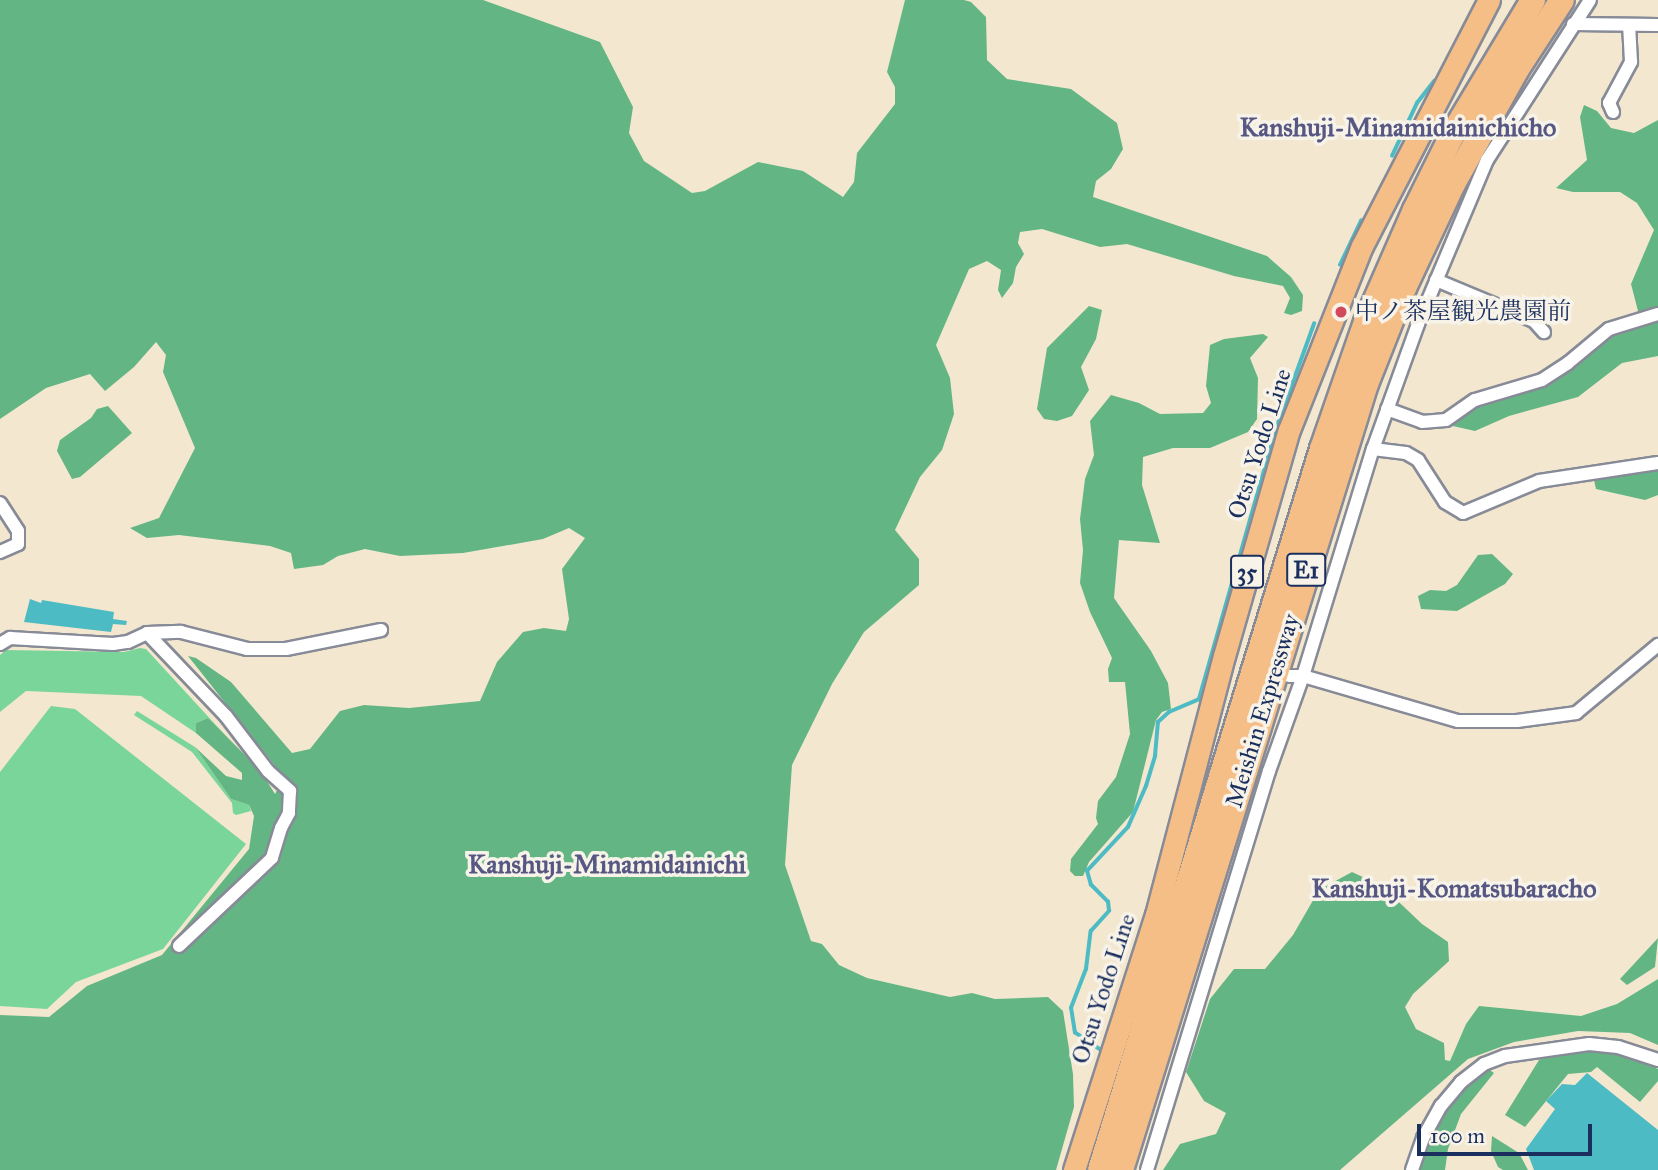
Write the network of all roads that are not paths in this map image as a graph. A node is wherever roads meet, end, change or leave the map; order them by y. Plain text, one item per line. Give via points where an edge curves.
1 (1489, 0) edge
2 (1533, 0) edge
3 (1562, 0) edge
4 (1590, 0) edge
5 (1573, 24) junction
6 (1629, 25) junction
7 (1658, 25) edge
8 (1613, 112) dead end
9 (1436, 280) junction
10 (1658, 314) edge
11 (1544, 331) dead end
12 (1387, 409) junction
13 (1373, 449) junction
14 (1658, 463) edge
15 (0, 503) edge
16 (0, 552) edge
17 (381, 630) dead end
18 (147, 634) junction
19 (0, 643) edge
20 (1658, 645) edge
21 (1289, 676) dead end
22 (1303, 676) junction
23 (179, 946) dead end
24 (1658, 1060) edge
25 (1074, 1170) edge
26 (1100, 1170) edge
27 (1122, 1170) edge
28 (1147, 1170) edge
29 (1412, 1170) edge

1 - 25 main road, Otsu Yodo Line / 35 via 1389,191 1289,430 1231,657 1156,915
2 - 26 highway, Meishin Expressway / E1 via 1469,104 1415,209 1350,367
3 - 27 highway, Meishin Expressway / E1 via 1511,79 1453,184 1366,384
4 - 5 street
5 - 6 street
5 - 9 street via 1487,160
6 - 7 street
6 - 8 street via 1631,62 1609,103
9 - 11 street via 1534,321
9 - 12 street via 1413,322
10 - 12 street via 1609,329 1542,380 1475,400 1446,420 1422,422
12 - 13 street
13 - 14 street via 1406,453 1418,460 1445,502 1463,513 1539,481
13 - 22 street
15 - 16 street via 18,531 18,544
17 - 18 street via 286,649 247,649 181,632
18 - 19 street via 113,645 10,638
18 - 23 street via 290,791 289,813 272,858
20 - 22 street via 1576,713 1517,721 1458,721
21 - 22 street
22 - 28 street via 1269,771
24 - 29 street via 1618,1047 1589,1044 1505,1056 1484,1064 1441,1106

